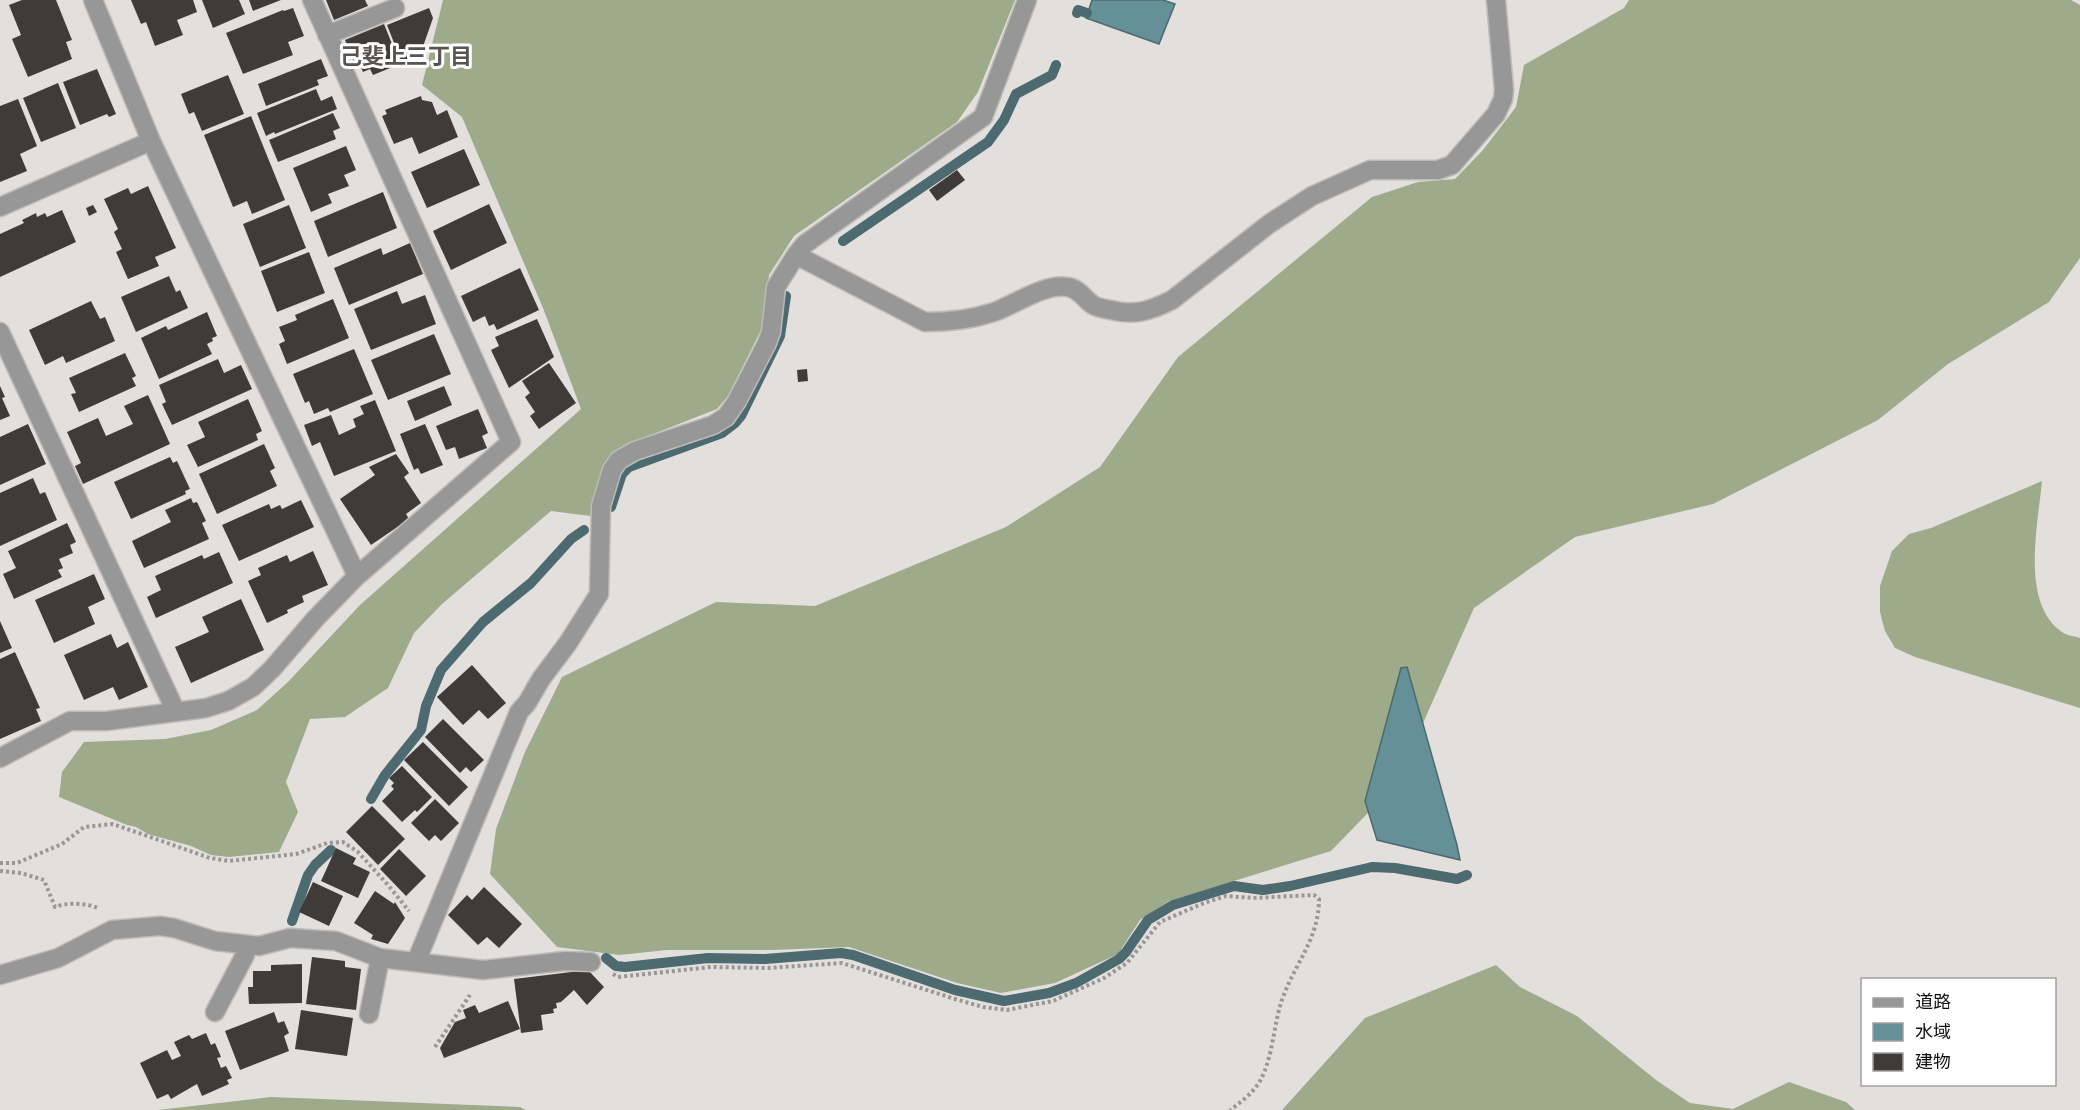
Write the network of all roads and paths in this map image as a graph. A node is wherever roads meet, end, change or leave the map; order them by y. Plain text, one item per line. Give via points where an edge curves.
1 (93, 0) edge
2 (312, 0) edge
3 (1027, 0) edge
4 (1496, 0) edge
5 (395, 8) dead end
6 (327, 35) junction
7 (152, 141) junction
8 (0, 207) edge
9 (796, 255) junction
10 (0, 332) edge
11 (357, 576) junction
12 (176, 711) junction
13 (0, 758) edge
14 (0, 863) edge
15 (0, 871) edge
16 (112, 930) junction
17 (427, 935) junction
18 (246, 945) junction
19 (380, 958) junction
20 (416, 962) junction
21 (591, 962) joint
22 (483, 970) junction
23 (0, 975) edge
24 (215, 1012) dead end
25 (369, 1014) dead end
26 (435, 1047) dead end
27 (1230, 1110) edge

1 - 7 street
2 - 6 street
3 - 9 street via 983,117
4 - 9 street via 1503,99 1496,114 1452,165 1438,170 1370,170 1312,196 1269,224 1172,300 1141,314 1094,305 1066,286 1023,297 994,312 926,322
5 - 6 street
6 - 11 street via 511,442
7 - 8 street
7 - 11 street
9 - 17 street via 776,287 767,343 726,417 635,451 612,470 601,506 599,594 519,712
10 - 12 street
11 - 12 street via 253,687 206,708
12 - 13 street via 106,721 70,721
14 - 17 path via 17,863 62,844 84,827 112,824 229,861 296,854 343,842 358,852 388,885
15 - 16 path via 44,880 55,908 78,904 104,911
16 - 18 street via 160,926
16 - 23 street via 58,958
17 - 20 street
18 - 19 street via 259,946 290,938 336,941
18 - 24 street via 245,955
19 - 20 street
19 - 25 street
20 - 22 street
21 - 22 street
21 - 27 path via 618,977 711,967 842,963 983,1007 1007,1010 1053,1001 1104,978 1137,954 1160,922 1204,903 1226,896 1314,895 1319,899 1314,932 1283,996 1265,1069 1258,1084
22 - 26 path

